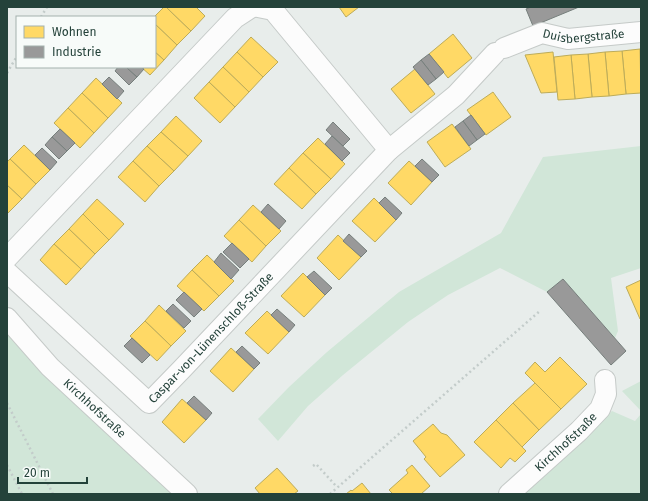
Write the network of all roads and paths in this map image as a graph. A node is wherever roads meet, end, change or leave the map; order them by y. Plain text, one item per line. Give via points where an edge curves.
1 (47, 7) edge
2 (252, 7) edge
3 (269, 8) edge
4 (42, 16) edge
5 (641, 32) edge
6 (500, 50) joint
7 (16, 58) edge
8 (7, 73) edge
9 (389, 150) junction
10 (7, 258) edge
11 (7, 272) edge
12 (541, 310) dead end
13 (7, 318) edge
14 (605, 380) dead end
15 (7, 403) edge
16 (7, 465) edge
17 (313, 466) dead end
18 (338, 488) junction
19 (22, 494) edge
20 (53, 494) edge
21 (187, 494) edge
22 (330, 494) edge
23 (509, 494) edge

1 - 4 path
2 - 10 street via 235,18
3 - 9 street
5 - 6 street, Duisbergstraße via 568,39 542,33
6 - 9 street, Caspar-von-Lünenschloß-Straße via 456,95
7 - 8 path
9 - 11 street, Caspar-von-Lünenschloß-Straße via 149,403
12 - 18 path
13 - 21 street, Kirchhofstraße via 50,367
14 - 23 street, Kirchhofstraße via 606,394 600,409
15 - 20 path
16 - 19 path
17 - 18 path via 316,464
18 - 22 path

